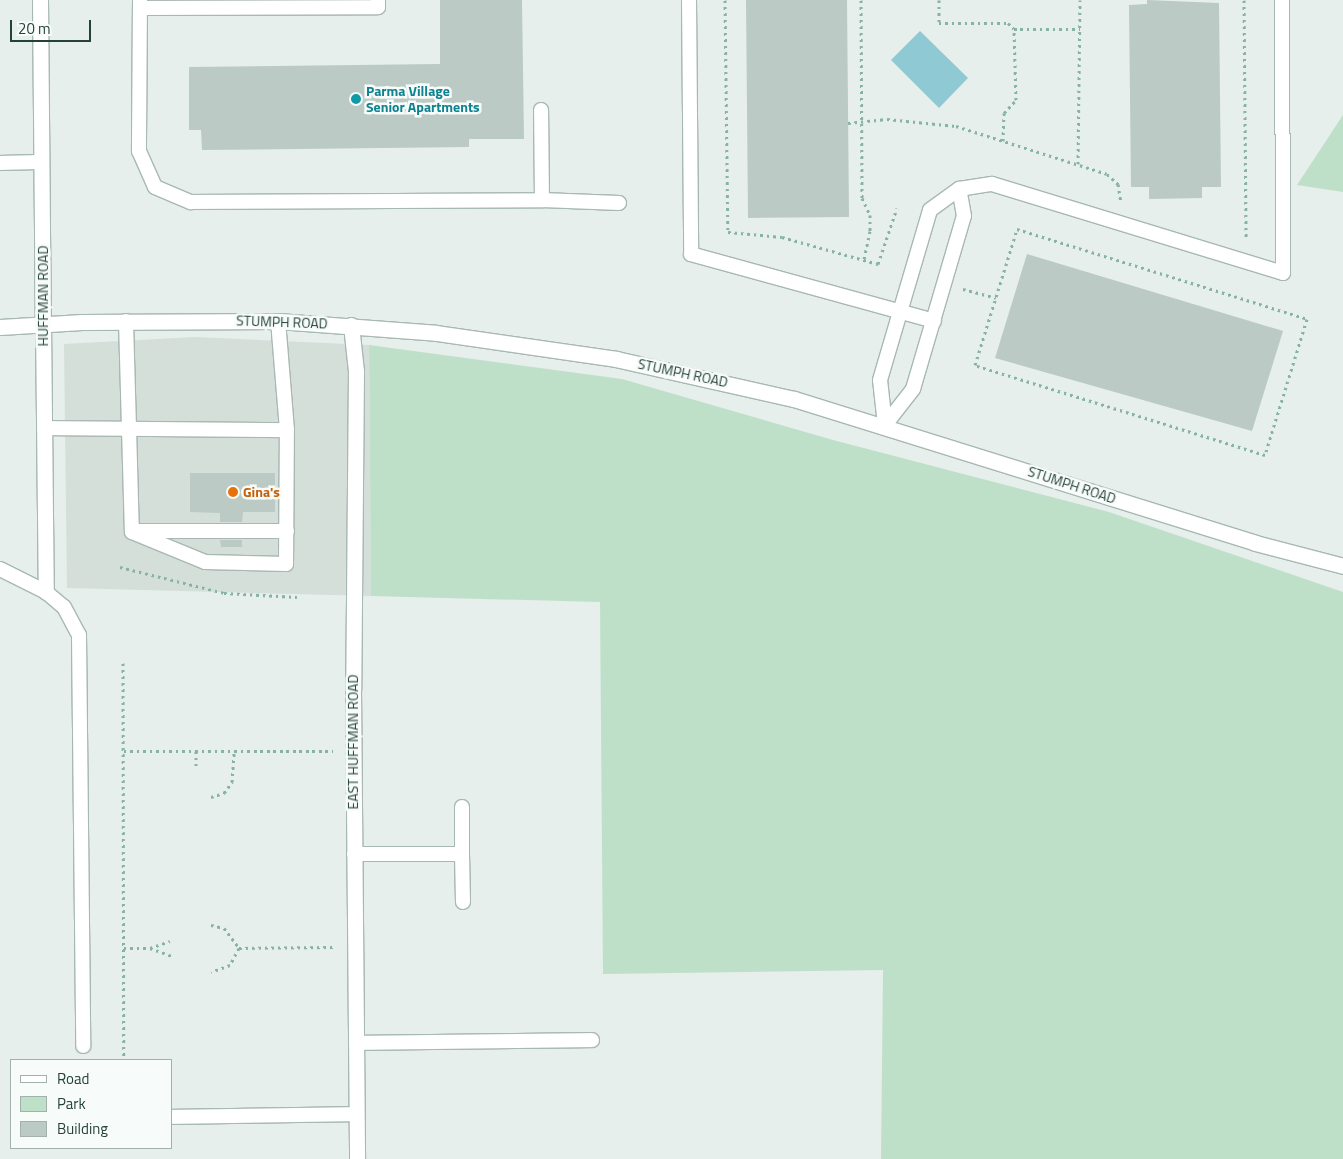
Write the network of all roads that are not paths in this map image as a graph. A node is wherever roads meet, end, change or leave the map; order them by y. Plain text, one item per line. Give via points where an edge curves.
1 (40, 0) edge
2 (378, 0) edge
3 (689, 0) edge
4 (1282, 0) edge
5 (140, 4) edge
6 (541, 110) dead end
7 (42, 162) junction
8 (0, 163) edge
9 (960, 189) junction
10 (542, 200) junction
11 (620, 203) dead end
12 (900, 312) junction
13 (278, 320) junction
14 (126, 321) junction
15 (934, 321) junction
16 (43, 323) junction
17 (351, 325) junction
18 (0, 327) edge
19 (885, 424) junction
20 (45, 428) junction
21 (128, 428) junction
22 (287, 430) junction
23 (287, 531) junction
24 (132, 532) junction
25 (1343, 566) edge
26 (0, 569) edge
27 (46, 592) junction
28 (462, 807) dead end
29 (354, 854) junction
30 (462, 854) junction
31 (463, 902) dead end
32 (592, 1040) dead end
33 (356, 1043) junction
34 (83, 1046) dead end
35 (356, 1114) junction
36 (173, 1117) dead end
37 (357, 1159) edge

1 - 7 street, HUFFMAN ROAD
2 - 5 lane via 378,7
3 - 12 lane via 691,254
4 - 9 lane via 1284,273 992,184
5 - 10 lane via 139,151 155,187 191,202
6 - 10 lane
7 - 8 lane
7 - 16 street, HUFFMAN ROAD
9 - 12 lane via 930,210
9 - 15 lane via 964,216
10 - 11 lane
12 - 15 lane
12 - 19 lane via 880,380
13 - 14 street, STUMPH ROAD
13 - 17 street, STUMPH ROAD
13 - 22 lane
14 - 16 street, STUMPH ROAD
14 - 21 lane
15 - 19 lane via 913,389
16 - 18 street, STUMPH ROAD
16 - 20 street, HUFFMAN ROAD
17 - 19 street, STUMPH ROAD via 616,359 754,388
17 - 29 street, EAST HUFFMAN ROAD via 356,371
19 - 25 street, STUMPH ROAD via 1255,543
20 - 21 lane
20 - 27 street, HUFFMAN ROAD
21 - 22 lane
21 - 24 lane
22 - 23 lane
23 - 24 lane
23 - 24 lane via 286,564 205,562
26 - 27 lane
27 - 34 lane via 64,607 79,635
28 - 30 lane
29 - 30 lane
29 - 33 street, EAST HUFFMAN ROAD
30 - 31 lane
32 - 33 lane
33 - 35 street, EAST HUFFMAN ROAD
35 - 36 lane
35 - 37 street, EAST HUFFMAN ROAD

